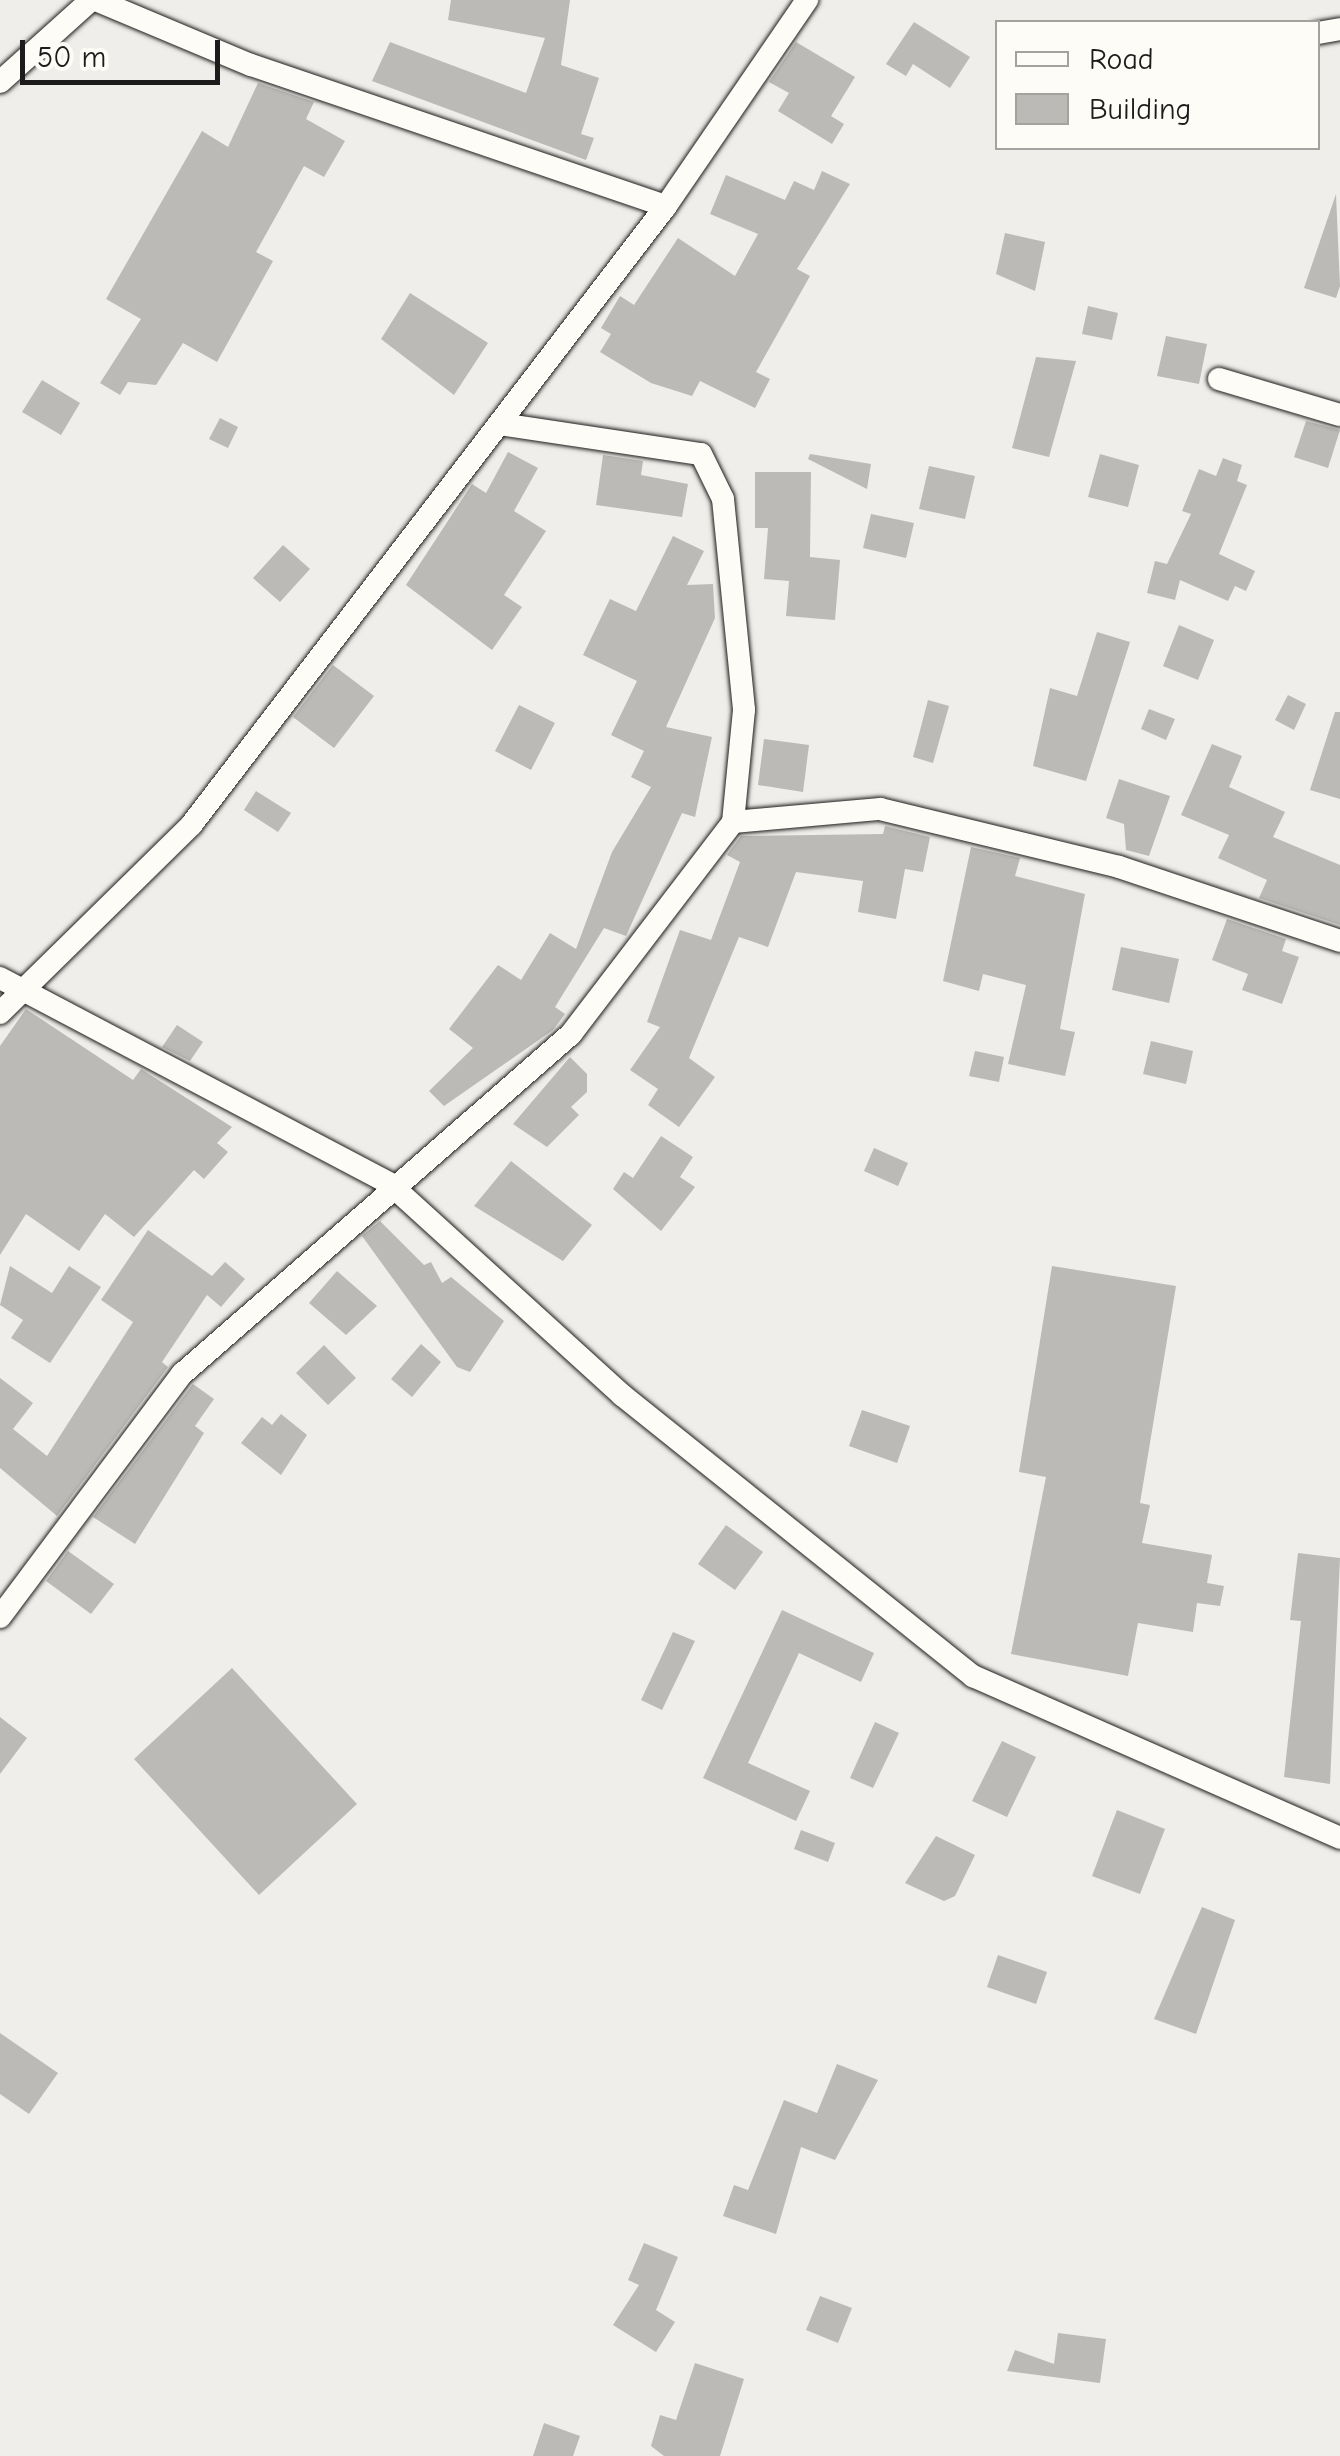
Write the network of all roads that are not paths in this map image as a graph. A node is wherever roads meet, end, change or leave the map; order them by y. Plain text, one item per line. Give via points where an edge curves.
1 (94, 0) edge
2 (807, 0) edge
3 (0, 82) edge
4 (666, 206) junction
5 (1219, 379) dead end
6 (1340, 415) edge
7 (500, 424) junction
8 (734, 822) junction
9 (1340, 940) edge
10 (0, 978) edge
11 (28, 990) junction
12 (0, 1013) edge
13 (390, 1184) junction
14 (0, 1617) edge
15 (1340, 1838) edge

1 - 3 street
1 - 4 street via 251,66
2 - 4 street
4 - 7 street
5 - 6 street
7 - 8 street via 701,454 723,499 744,710
7 - 11 street via 192,824
8 - 9 street via 880,809 1119,867
8 - 13 street via 571,1034 518,1087
10 - 11 street
11 - 12 street
11 - 13 street
13 - 14 street via 182,1374
13 - 15 street via 622,1394 973,1676

